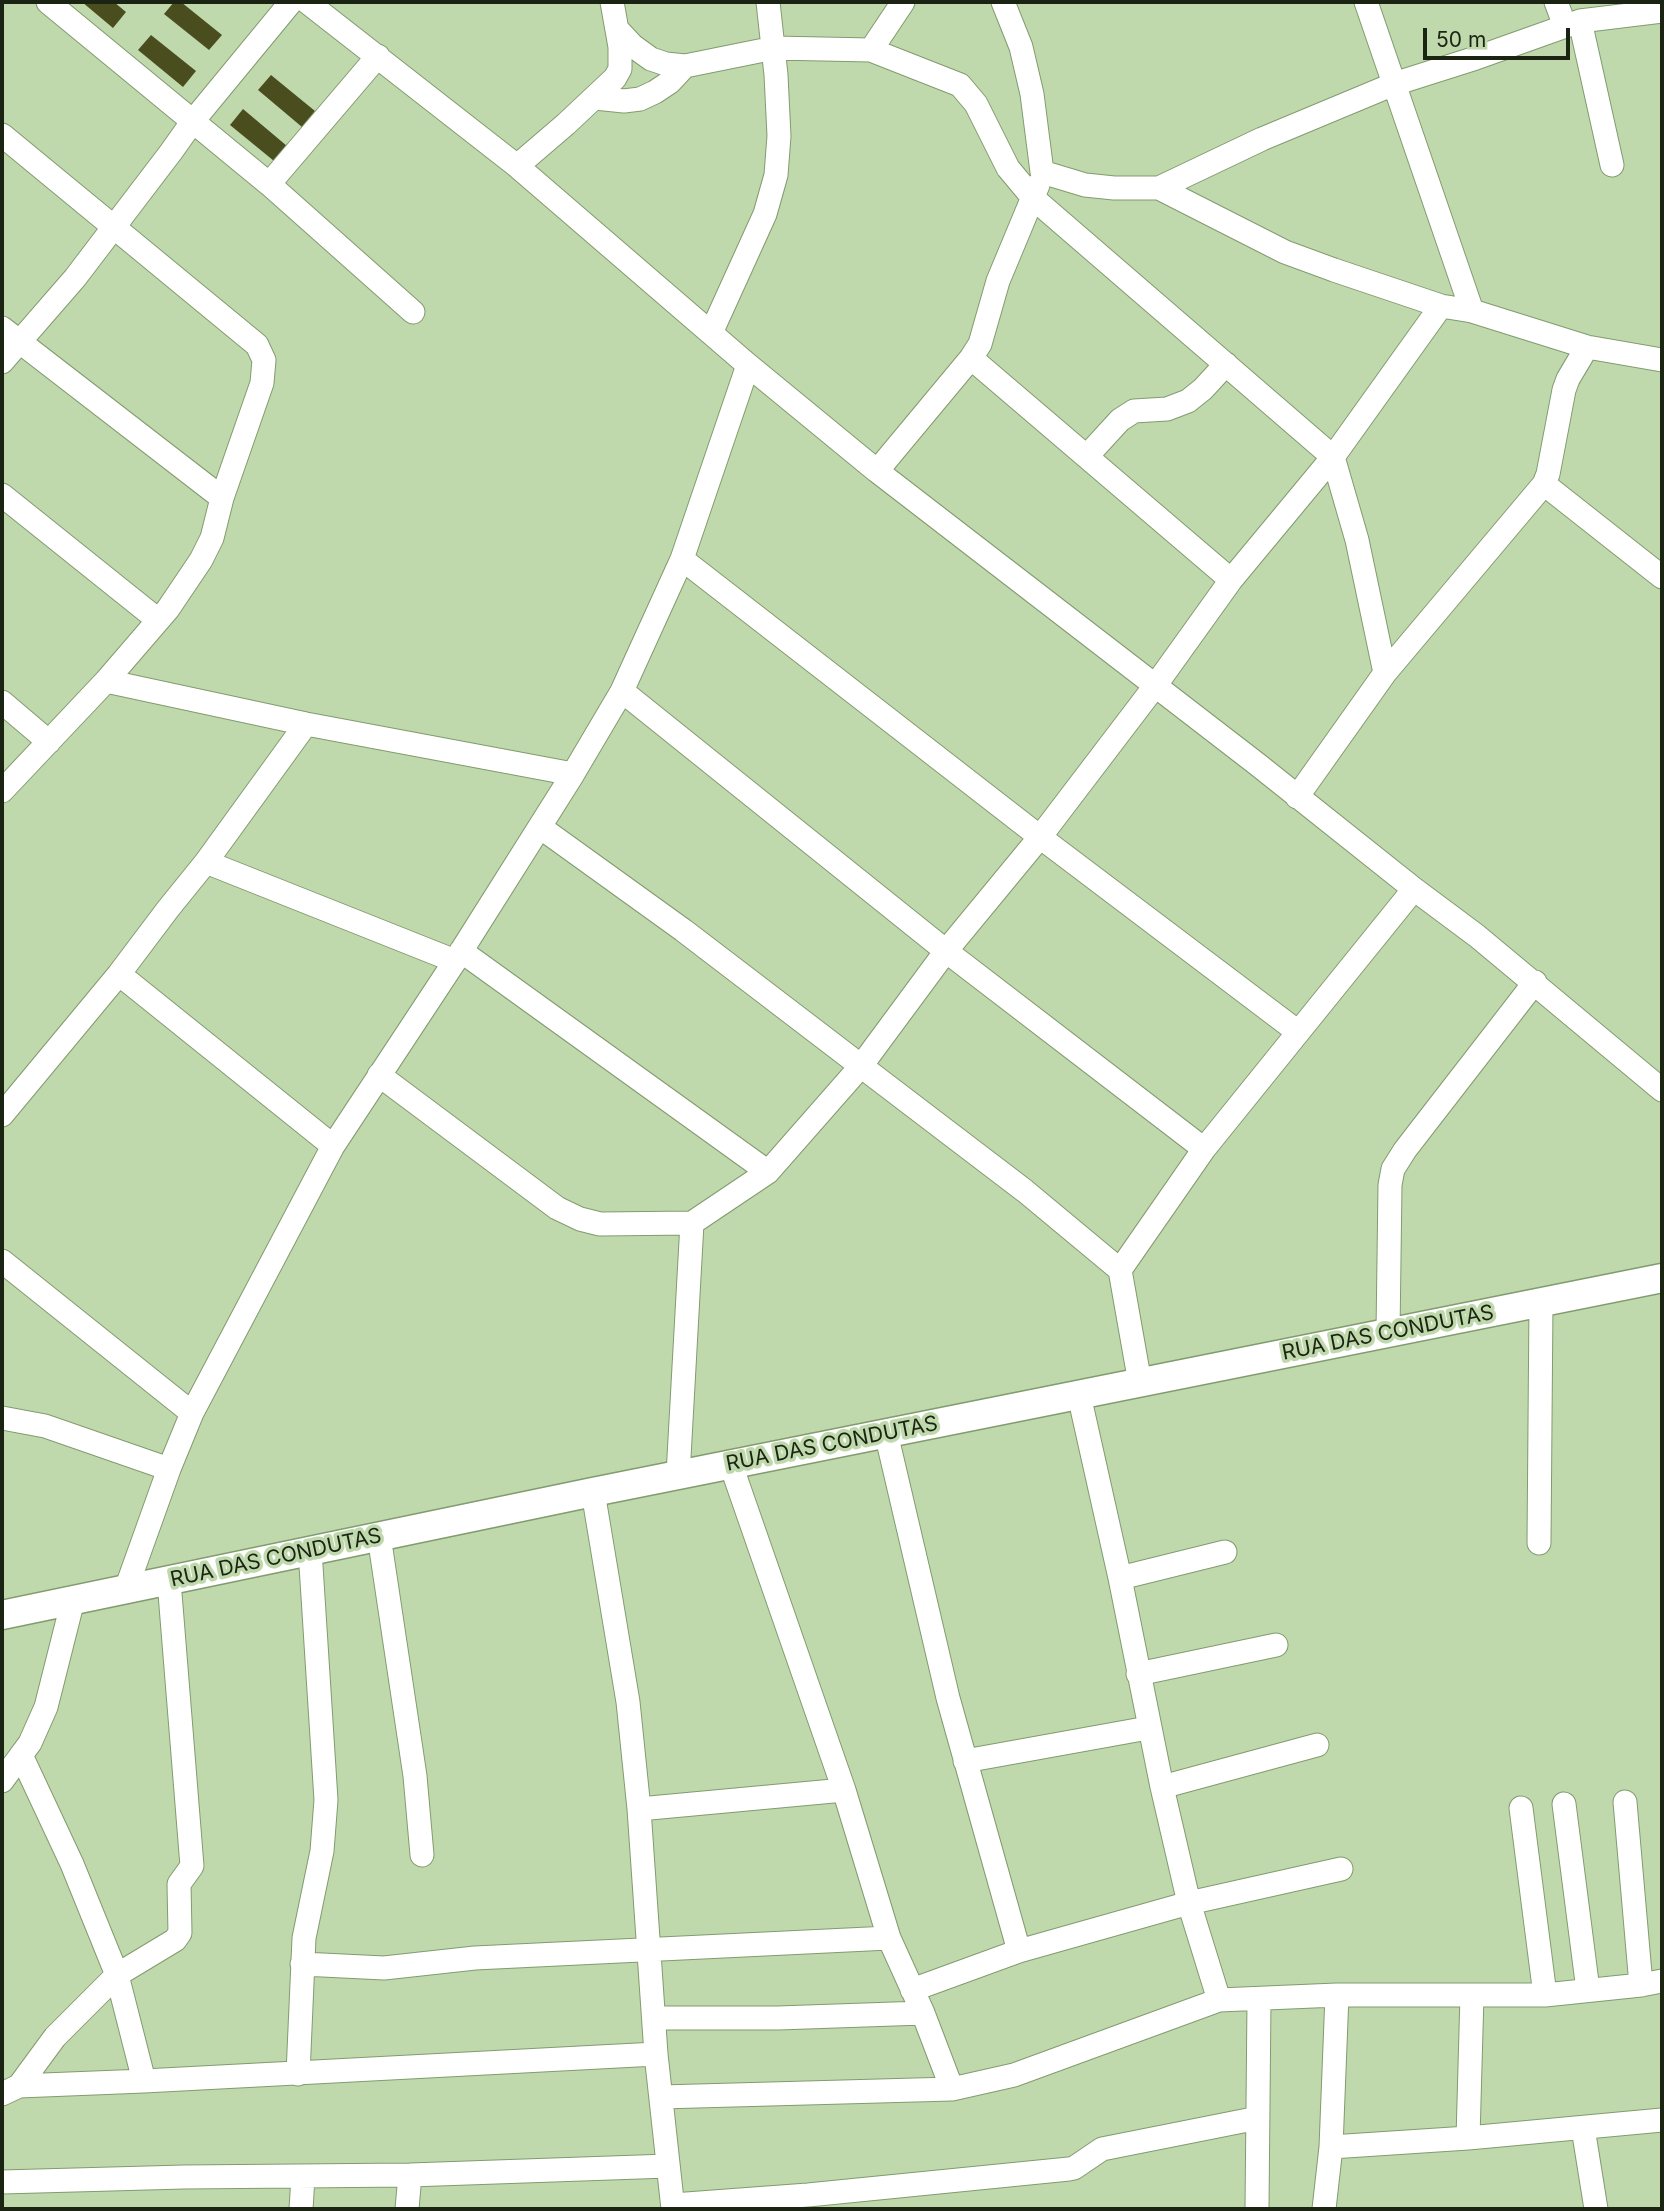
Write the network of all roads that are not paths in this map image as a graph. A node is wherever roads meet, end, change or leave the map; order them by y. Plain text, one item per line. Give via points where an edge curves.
1 (48, 2) edge
2 (291, 2) edge
3 (307, 2) edge
4 (612, 2) edge
5 (768, 2) edge
6 (903, 2) edge
7 (1003, 2) edge
8 (1366, 2) edge
9 (1556, 2) edge
10 (1662, 11) edge
11 (1573, 23) junction
12 (618, 30) junction
13 (774, 48) junction
14 (871, 50) junction
15 (378, 57) junction
16 (685, 66) junction
17 (1394, 84) junction
18 (595, 98) junction
19 (193, 121) junction
20 (2, 135) edge
21 (1612, 165) dead end
22 (517, 166) junction
23 (1042, 172) junction
24 (269, 184) junction
25 (1159, 188) junction
26 (1033, 198) junction
27 (113, 227) junction
28 (1441, 306) junction
29 (1472, 311) junction
30 (413, 312) dead end
31 (711, 333) junction
32 (10, 335) edge
33 (1587, 347) junction
34 (971, 358) junction
35 (1662, 360) edge
36 (2, 362) edge
37 (1226, 364) junction
38 (748, 365) junction
39 (1087, 456) junction
40 (1333, 457) junction
41 (877, 471) junction
42 (1544, 484) junction
43 (2, 495) edge
44 (222, 498) junction
45 (682, 559) junction
46 (1662, 578) edge
47 (1231, 580) junction
48 (158, 621) junction
49 (1385, 673) junction
50 (106, 681) junction
51 (1155, 686) junction
52 (622, 691) junction
53 (2, 702) edge
54 (306, 724) junction
55 (49, 742) junction
56 (573, 774) junction
57 (2, 791) edge
58 (1297, 797) junction
59 (540, 827) junction
60 (1040, 837) junction
61 (206, 862) junction
62 (1414, 889) junction
63 (946, 951) junction
64 (458, 956) junction
65 (119, 974) junction
66 (1535, 982) junction
67 (1298, 1032) junction
68 (862, 1066) junction
69 (379, 1075) junction
70 (1662, 1090) edge
71 (2, 1115) edge
72 (333, 1146) junction
73 (1204, 1149) junction
74 (768, 1172) junction
75 (692, 1223) junction
76 (2, 1261) edge
77 (1121, 1270) junction
78 (1662, 1278) edge
79 (1541, 1302) junction
80 (1388, 1333) junction
81 (1140, 1383) junction
82 (1079, 1395) junction
83 (192, 1413) junction
84 (2, 1418) edge
85 (887, 1433) junction
86 (731, 1465) junction
87 (169, 1469) junction
88 (678, 1475) junction
89 (593, 1492) junction
90 (379, 1536) junction
91 (1539, 1543) dead end
92 (310, 1550) junction
93 (1226, 1552) dead end
94 (1120, 1578) junction
95 (169, 1581) junction
96 (126, 1589) junction
97 (73, 1600) junction
98 (2, 1615) edge
99 (1276, 1645) dead end
100 (1138, 1674) junction
101 (1149, 1728) junction
102 (1317, 1745) dead end
103 (21, 1755) junction
104 (965, 1761) junction
105 (2, 1781) edge
106 (1162, 1787) junction
107 (844, 1790) junction
108 (1625, 1802) dead end
109 (1564, 1804) dead end
110 (1521, 1808) dead end
111 (639, 1809) junction
112 (422, 1855) dead end
113 (1340, 1869) dead end
114 (1189, 1903) junction
115 (889, 1938) junction
116 (650, 1950) junction
117 (1019, 1951) junction
118 (302, 1964) junction
119 (117, 1975) junction
120 (1651, 1983) edge
121 (912, 1990) junction
122 (1588, 1990) junction
123 (1545, 1994) junction
124 (1337, 1995) junction
125 (1472, 1995) junction
126 (1219, 2000) junction
127 (1259, 2000) junction
128 (923, 2013) junction
129 (654, 2018) junction
130 (656, 2054) junction
131 (298, 2074) junction
132 (145, 2081) junction
133 (952, 2089) junction
134 (10, 2090) edge
135 (661, 2097) junction
136 (1258, 2118) junction
137 (1662, 2120) edge
138 (1583, 2128) junction
139 (1468, 2138) junction
140 (1331, 2147) junction
141 (668, 2166) junction
142 (410, 2175) junction
143 (303, 2177) junction
144 (2, 2182) edge
145 (673, 2207) edge
146 (301, 2209) edge
147 (407, 2209) edge
148 (1257, 2209) edge
149 (1324, 2209) edge
150 (1596, 2209) edge

1 - 19 street
2 - 19 street
3 - 15 street
4 - 12 street
5 - 13 street
6 - 14 street
7 - 23 street via 1021,47 1032,94
8 - 17 street
9 - 11 street
10 - 11 street
11 - 17 street
11 - 21 street
12 - 16 street via 650,59
12 - 18 street via 620,69
13 - 14 street
13 - 16 street
13 - 31 street via 779,136 776,175 765,214
14 - 26 street via 960,85 976,104 1008,168
15 - 22 street
15 - 24 street
16 - 18 street via 670,82 640,99
17 - 25 street
17 - 29 street
18 - 22 street
19 - 24 street
19 - 27 street
20 - 27 street
22 - 31 street
23 - 25 street via 1085,185
23 - 26 street
24 - 30 street
25 - 28 street via 1285,252
26 - 34 street
26 - 37 street
27 - 32 street via 75,278
27 - 44 street via 257,345 264,360 262,383
28 - 29 street
28 - 40 street
29 - 33 street
31 - 38 street
32 - 36 street
32 - 44 street
33 - 35 street
33 - 42 street via 1564,390
34 - 39 street
34 - 41 street
37 - 39 street via 1188,401 1167,409 1134,411 1120,420
37 - 40 street
38 - 41 street
38 - 45 street
39 - 47 street
40 - 47 street
40 - 49 street via 1357,540
41 - 51 street
42 - 46 street
42 - 49 street
43 - 48 street
44 - 48 street via 201,560
45 - 52 street
45 - 60 street
47 - 51 street
48 - 50 street
49 - 58 street
50 - 54 street
50 - 55 street
51 - 58 street
51 - 60 street
52 - 56 street
52 - 63 street
53 - 55 street
54 - 56 street
54 - 61 street
55 - 57 street
56 - 59 street
58 - 62 street
59 - 64 street
59 - 68 street
60 - 63 street
60 - 67 street
61 - 64 street
61 - 65 street
62 - 66 street
62 - 67 street
63 - 68 street
63 - 73 street
64 - 69 street
64 - 74 street
65 - 71 street
65 - 72 street
66 - 70 street
66 - 80 street via 1393,1169
67 - 73 street
68 - 74 street
68 - 77 street
69 - 72 street
69 - 75 street via 557,1208 580,1219 600,1224
72 - 83 street
73 - 77 street
74 - 75 street
75 - 88 street
76 - 83 street
77 - 81 street
78 - 79 street, RUA DAS CONDUTAS
79 - 80 street, RUA DAS CONDUTAS
79 - 91 street
80 - 81 street, RUA DAS CONDUTAS
81 - 82 street, RUA DAS CONDUTAS
82 - 85 street, RUA DAS CONDUTAS
82 - 94 street
83 - 87 street
84 - 87 street via 45,1426
85 - 86 street, RUA DAS CONDUTAS
85 - 104 street
86 - 88 street, RUA DAS CONDUTAS
86 - 107 street
87 - 96 street
88 - 89 street, RUA DAS CONDUTAS
89 - 90 street, RUA DAS CONDUTAS
89 - 111 street via 628,1702
90 - 92 street, RUA DAS CONDUTAS
90 - 112 street via 415,1776
92 - 95 street, RUA DAS CONDUTAS
92 - 118 street via 326,1800
93 - 94 street
94 - 100 street
95 - 96 street, RUA DAS CONDUTAS
95 - 119 street via 192,1866 179,1884 178,1937
96 - 97 street, RUA DAS CONDUTAS
97 - 98 street, RUA DAS CONDUTAS
97 - 103 street via 46,1707
99 - 100 street
100 - 101 street
101 - 104 street
101 - 106 street
102 - 106 street
103 - 105 street
103 - 119 street
104 - 117 street
106 - 114 street
107 - 111 street
107 - 115 street
108 - 120 street
109 - 122 street
110 - 123 street
111 - 116 street
113 - 114 street
114 - 117 street
114 - 126 street
115 - 116 street
115 - 121 street
116 - 118 street via 475,1958 384,1968
116 - 129 street
117 - 121 street
118 - 131 street
119 - 132 street
119 - 134 street
120 - 122 street
121 - 128 street
122 - 123 street
123 - 125 street
124 - 125 street
124 - 127 street
124 - 140 street
125 - 139 street
126 - 127 street
126 - 133 street via 1014,2075
127 - 136 street
128 - 129 street
128 - 133 street
129 - 130 street
130 - 131 street
130 - 135 street
131 - 132 street
132 - 134 street
133 - 135 street
135 - 141 street
136 - 145 street via 1102,2149 1069,2169
136 - 148 street
137 - 138 street
138 - 139 street
138 - 150 street
139 - 140 street
140 - 149 street
141 - 142 street
141 - 145 street
142 - 143 street
142 - 147 street
143 - 144 street
143 - 146 street

